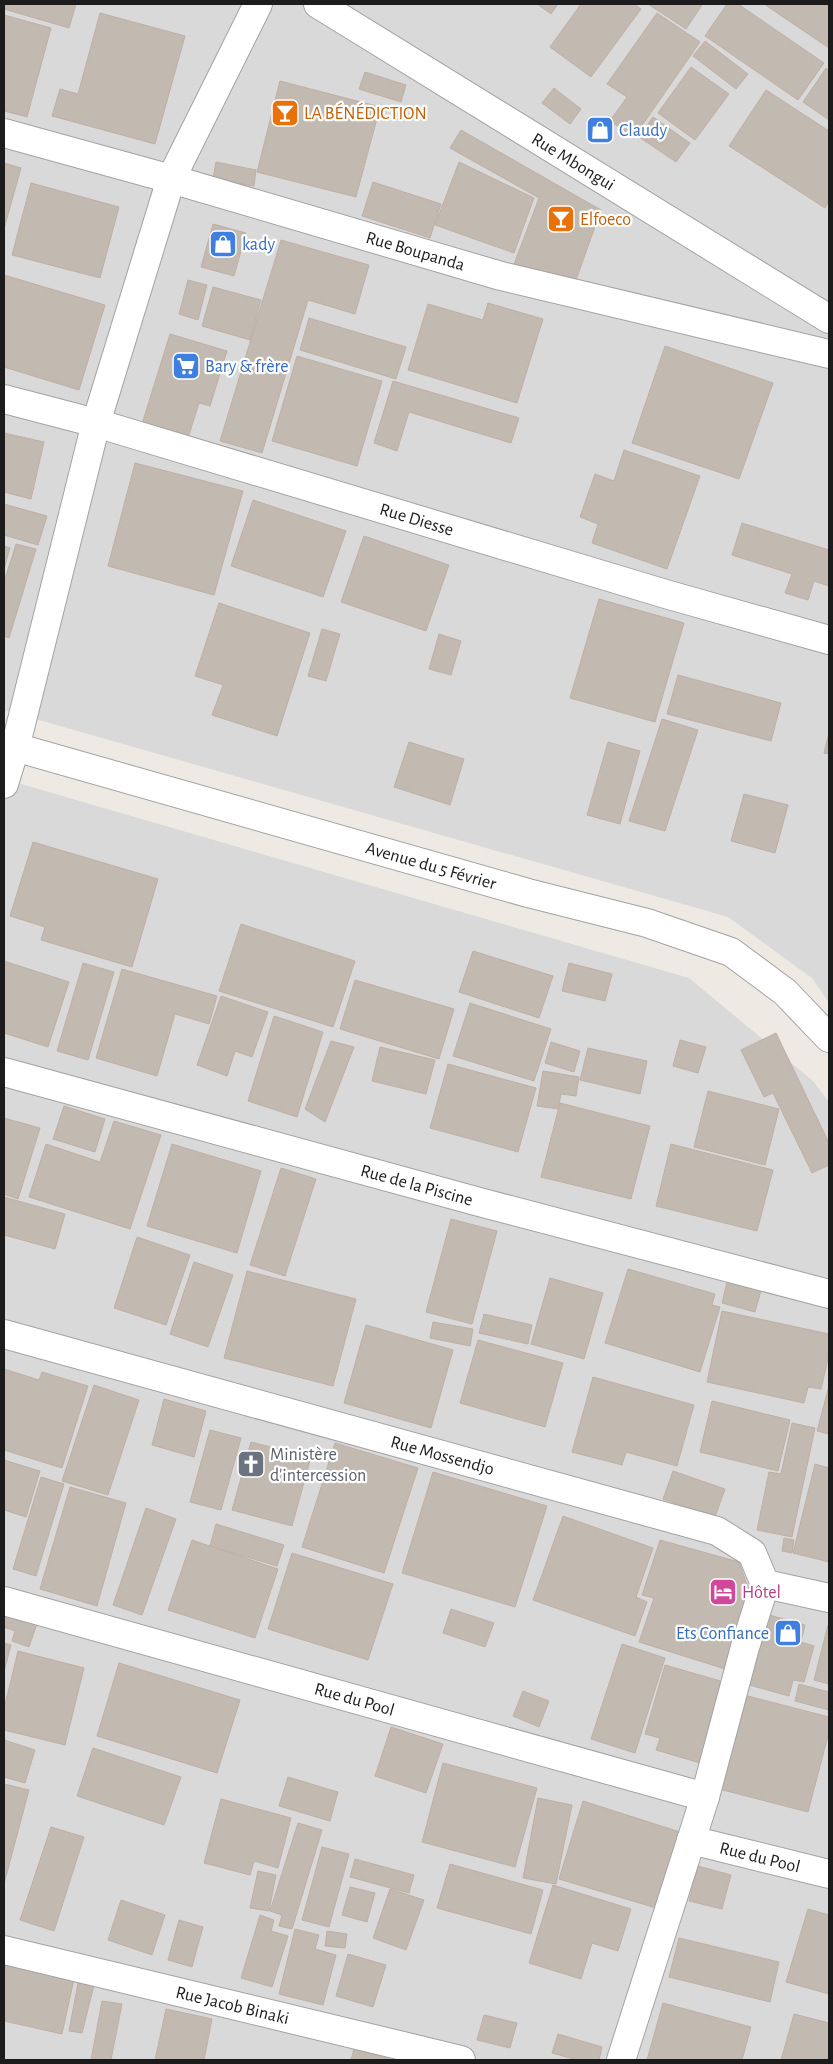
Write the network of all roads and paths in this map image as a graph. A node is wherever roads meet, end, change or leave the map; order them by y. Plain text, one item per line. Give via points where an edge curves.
1 (258, 4) edge
2 (318, 4) edge
3 (4, 134) edge
4 (171, 178) junction
5 (829, 319) edge
6 (829, 354) edge
7 (4, 399) edge
8 (96, 423) junction
9 (829, 640) edge
10 (9, 746) edge
11 (4, 784) edge
12 (829, 1038) edge
13 (4, 1072) edge
14 (829, 1294) edge
15 (4, 1334) edge
16 (765, 1584) junction
17 (829, 1598) edge
18 (4, 1601) edge
19 (705, 1797) junction
20 (691, 1840) junction
21 (829, 1874) edge
22 (4, 1950) edge
23 (461, 2060) edge
24 (621, 2060) edge

1 - 4 street
2 - 5 street, Rue Mbongui
3 - 4 street, Rue Boupanda
4 - 6 street, Rue Boupanda via 501,276
4 - 8 street
7 - 8 street, Rue Diesse
8 - 9 street, Rue Diesse
8 - 10 street
10 - 11 street
10 - 12 street, Avenue du 5 Février via 518,890 647,923 731,952 785,992
13 - 14 street, Rue de la Piscine
15 - 16 street, Rue Mossendjo via 717,1532 752,1553
16 - 17 street
16 - 19 street
18 - 19 street, Rue du Pool
19 - 20 street
20 - 21 street, Rue du Pool
20 - 24 street
22 - 23 street, Rue Jacob Binaki

